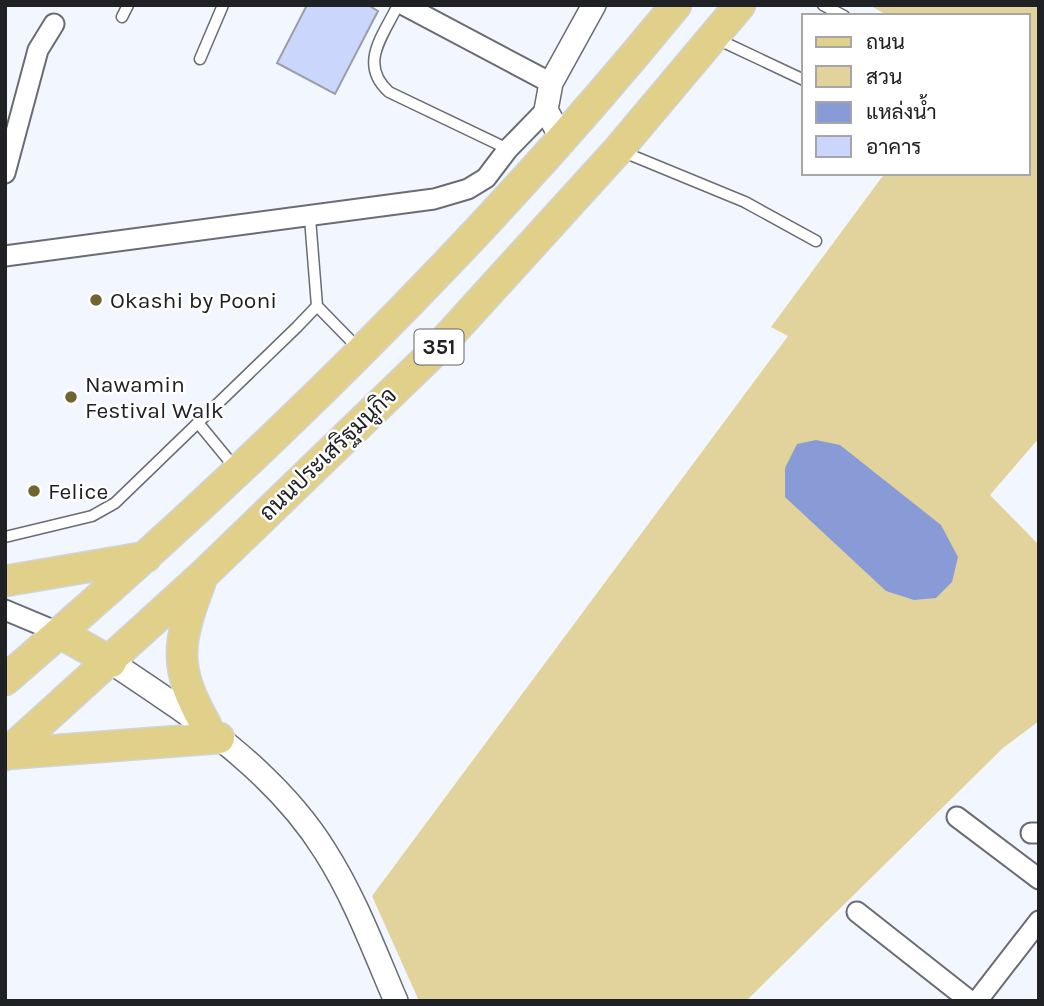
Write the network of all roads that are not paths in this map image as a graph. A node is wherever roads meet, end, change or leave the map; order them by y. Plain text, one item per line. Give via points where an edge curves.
1 (128, 5) edge
2 (223, 5) edge
3 (398, 5) edge
4 (404, 5) edge
5 (594, 5) edge
6 (676, 5) edge
7 (740, 5) edge
8 (823, 5) edge
9 (840, 14) edge
10 (122, 17) dead end
11 (54, 24) dead end
12 (713, 38) junction
13 (200, 59) dead end
14 (802, 79) edge
15 (551, 83) junction
16 (546, 110) junction
17 (563, 141) junction
18 (508, 149) junction
19 (618, 149) junction
20 (5, 173) edge
21 (310, 218) junction
22 (816, 241) dead end
23 (5, 256) edge
24 (317, 306) junction
25 (360, 351) junction
26 (199, 424) junction
27 (237, 471) junction
28 (5, 537) edge
29 (147, 556) junction
30 (202, 576) junction
31 (5, 581) edge
32 (5, 610) edge
33 (60, 633) junction
34 (111, 662) junction
35 (5, 680) edge
36 (213, 732) junction
37 (5, 754) edge
38 (957, 817) dead end
39 (1039, 878) edge
40 (857, 912) dead end
41 (1039, 921) edge
42 (396, 1001) edge
43 (970, 1001) edge
44 (976, 1001) edge

1 - 10 lane
2 - 13 lane
3 - 18 lane via 373,63 379,83
4 - 15 street
5 - 15 street
6 - 17 main road, 351
7 - 12 main road, ถนนประเสริฐมนูกิจ / 351
8 - 9 lane
11 - 20 street via 37,50
12 - 14 lane
12 - 19 main road, ถนนประเสริฐมนูกิจ / 351
15 - 16 street
16 - 17 street
16 - 18 street
17 - 25 main road, 351
18 - 21 street via 486,178 468,189 405,205
19 - 22 lane via 745,202
19 - 30 main road, ถนนประเสริฐมนูกิจ / 351 via 437,349
21 - 23 street
21 - 24 lane
24 - 25 lane
24 - 26 lane
25 - 27 main road, 351
26 - 27 lane
26 - 28 lane via 115,503 92,516
27 - 29 main road, 351
29 - 31 main road
29 - 33 main road, 351
30 - 34 main road, ถนนประเสริฐมนูกิจ / 351
30 - 36 main road via 184,626 181,654 188,693
32 - 33 street
33 - 34 main road
33 - 35 main road, 351
34 - 36 street
34 - 37 main road, ถนนประเสริฐมนูกิจ / 351
36 - 37 main road
36 - 42 street via 284,799 326,851
38 - 39 street
40 - 43 street
41 - 44 street

